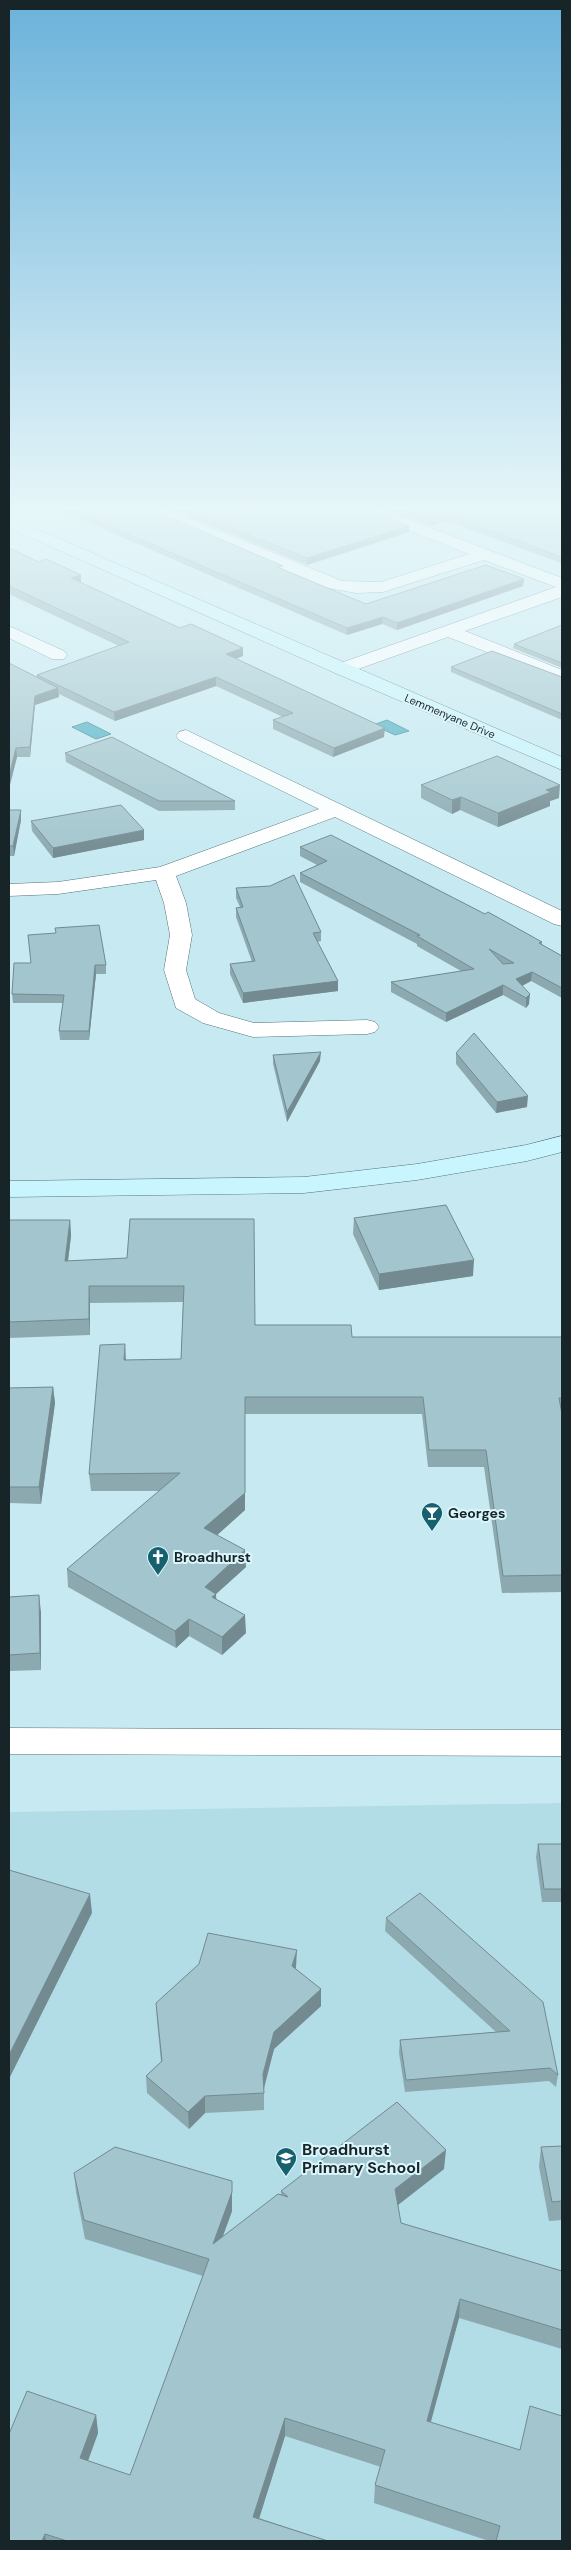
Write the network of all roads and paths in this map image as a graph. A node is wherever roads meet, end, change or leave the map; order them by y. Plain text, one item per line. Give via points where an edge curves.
1 (239, 624) edge
2 (469, 624) edge
3 (9, 631) edge
4 (449, 631) junction
5 (58, 655) dead end
6 (341, 669) junction
7 (562, 676) edge
8 (186, 736) dead end
9 (562, 764) edge
10 (337, 809) junction
11 (164, 873) junction
12 (9, 890) edge
13 (562, 920) edge
14 (367, 1027) dead end
15 (562, 1144) edge
16 (9, 1189) edge
17 (9, 1741) edge
18 (562, 1743) edge

1 - 6 street, Lemmenyane Drive
2 - 4 street
3 - 5 street
4 - 6 street
4 - 7 street
6 - 9 street, Lemmenyane Drive
8 - 10 street
10 - 11 street
10 - 13 street
11 - 12 street via 58,888
11 - 14 street via 175,903 181,935 175,970 184,1003 211,1018 253,1030
15 - 16 street via 417,1172 304,1185
17 - 18 street

